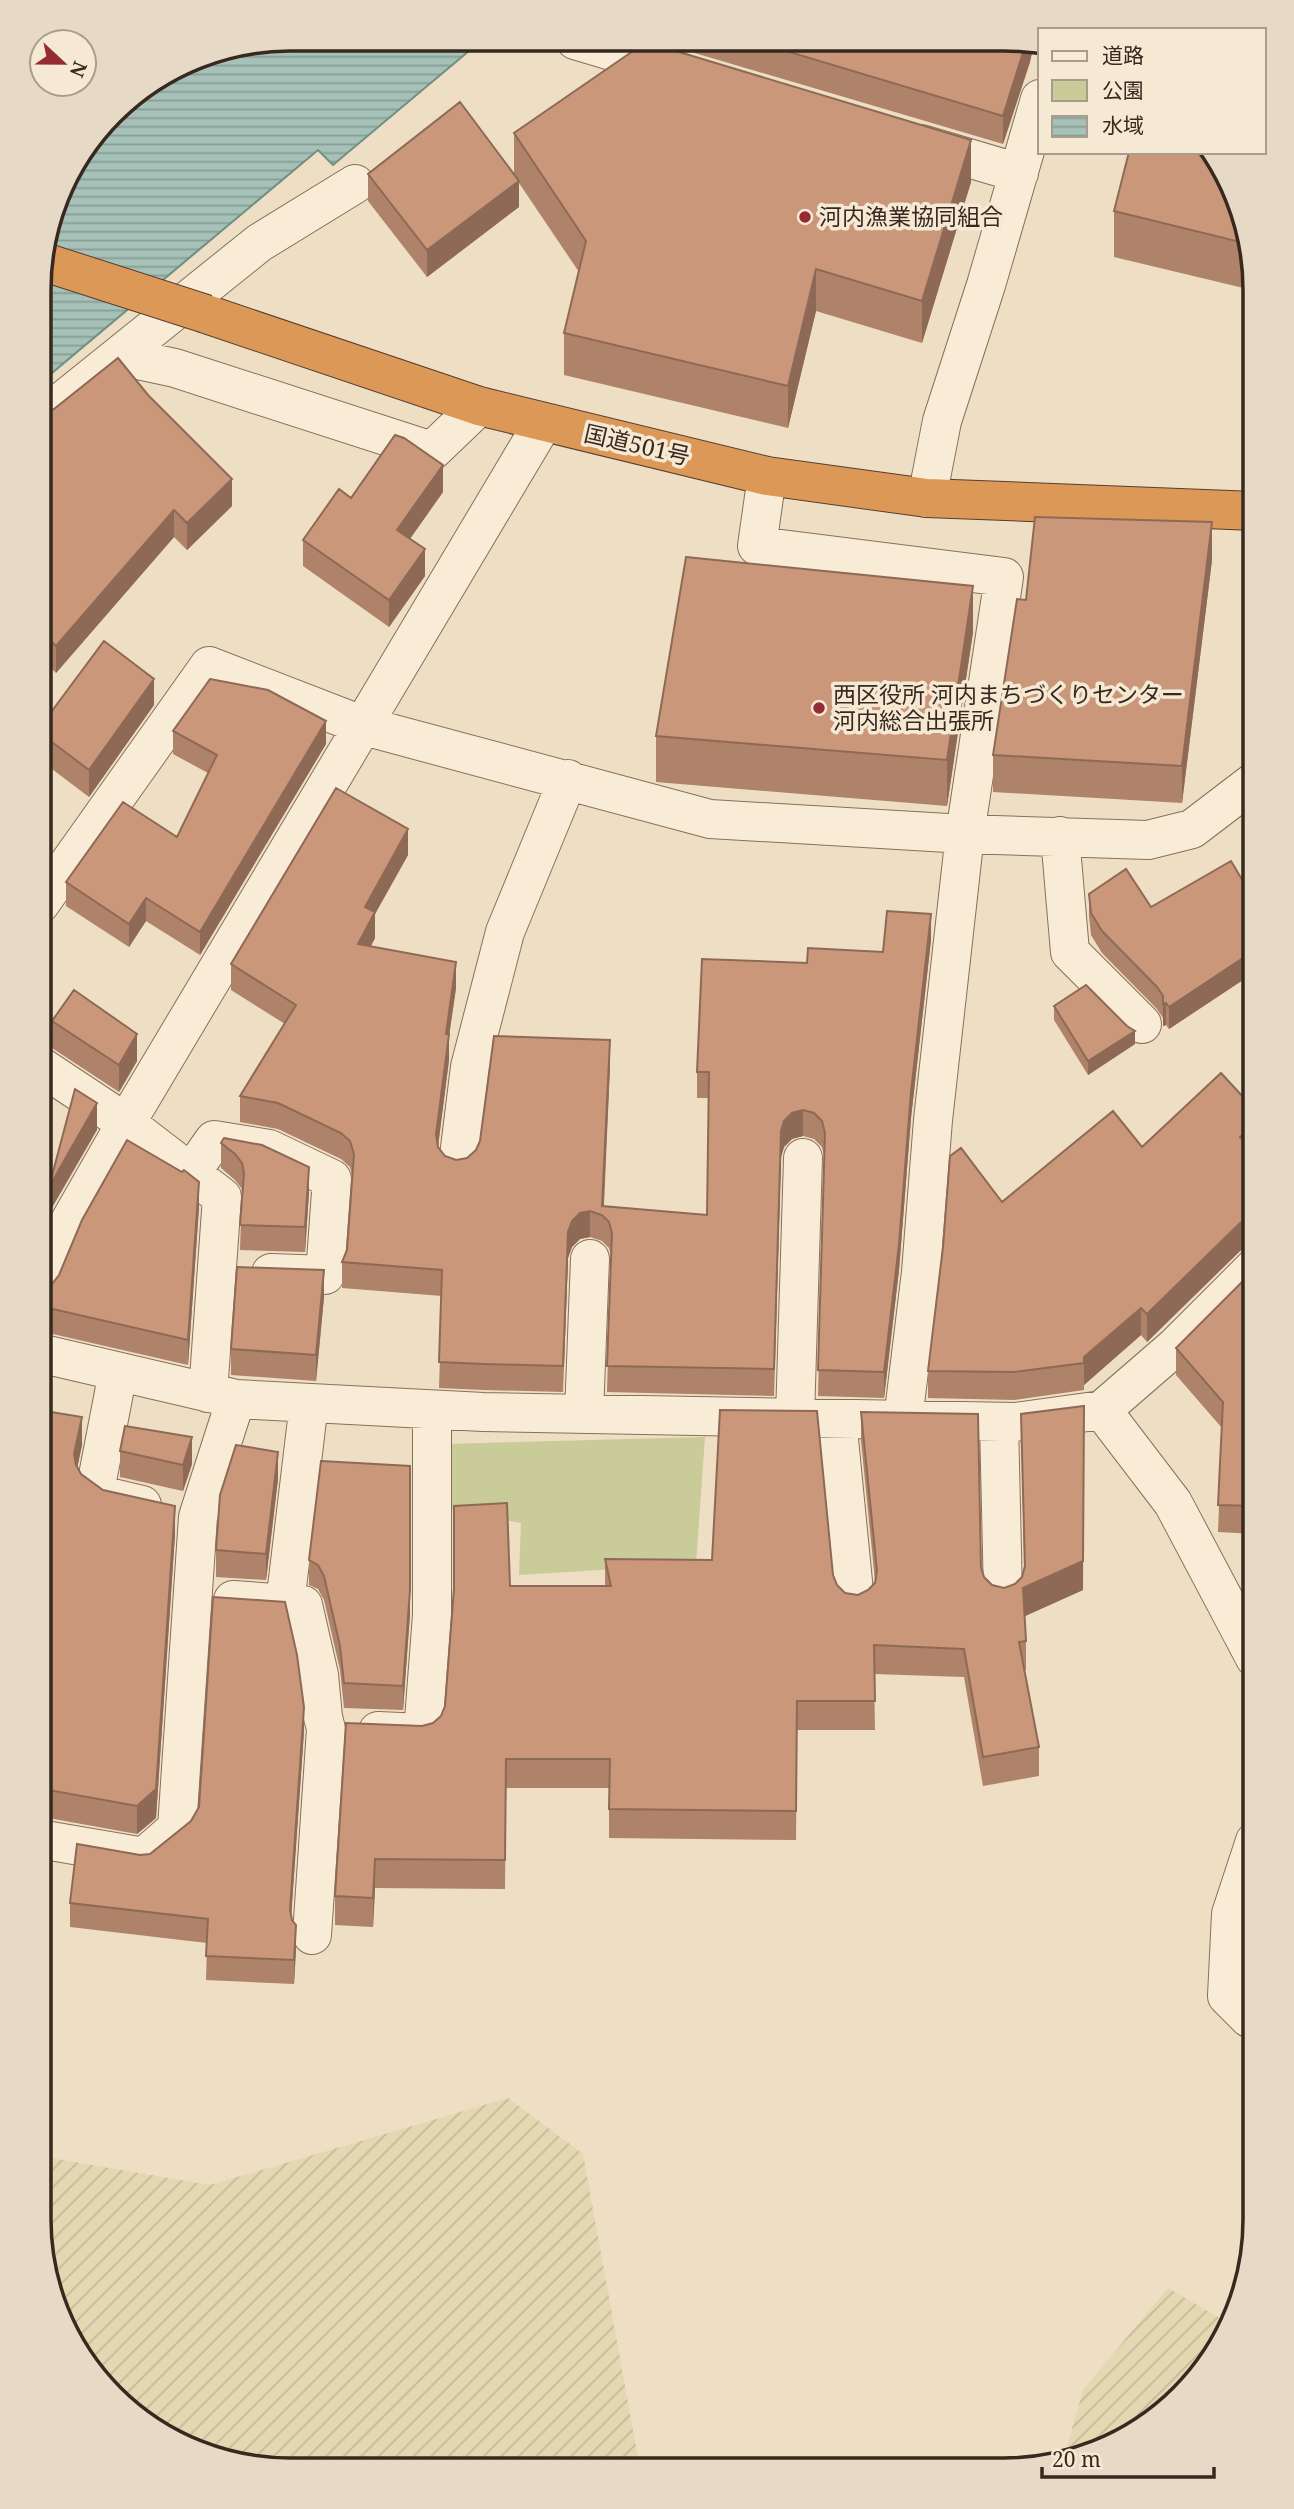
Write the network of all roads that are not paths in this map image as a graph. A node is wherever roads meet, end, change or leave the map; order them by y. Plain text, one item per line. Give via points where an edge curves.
1 (612, 51) edge
2 (706, 79) edge
3 (1038, 106) edge
4 (889, 134) edge
5 (1020, 173) junction
6 (355, 184) dead end
7 (53, 265) edge
8 (119, 356) junction
9 (480, 406) junction
10 (51, 410) edge
11 (542, 423) junction
12 (767, 476) junction
13 (928, 498) junction
14 (1243, 511) edge
15 (363, 726) junction
16 (568, 779) junction
17 (1243, 790) edge
18 (965, 834) junction
19 (1060, 836) junction
20 (51, 889) edge
21 (1142, 1024) dead end
22 (51, 1073) edge
23 (126, 1123) junction
24 (803, 1158) dead end
25 (458, 1164) edge
26 (191, 1173) junction
27 (590, 1259) dead end
28 (51, 1263) edge
29 (216, 1271) junction
30 (1243, 1279) edge
31 (51, 1356) edge
32 (118, 1371) junction
33 (222, 1396) junction
34 (309, 1403) junction
35 (432, 1410) junction
36 (1101, 1410) junction
37 (584, 1414) junction
38 (795, 1418) junction
39 (837, 1419) junction
40 (903, 1420) junction
41 (999, 1422) junction
42 (198, 1517) junction
43 (1003, 1595) edge
44 (194, 1597) junction
45 (855, 1602) edge
46 (285, 1604) junction
47 (1243, 1636) edge
48 (326, 1729) junction
49 (51, 1841) edge
50 (1243, 1878) edge
51 (312, 1936) dead end
52 (1243, 2012) edge

1 - 2 street
3 - 5 street
4 - 5 street
5 - 13 street via 942,421
6 - 8 street via 259,243
7 - 9 highway, 国道501号, bridge
8 - 9 street via 175,368 432,451
8 - 10 street
9 - 11 highway, 国道501号
11 - 12 highway, 国道501号
11 - 15 street
12 - 13 highway, 国道501号
12 - 18 street via 757,546 1004,577
13 - 14 highway, 国道501号
15 - 16 street
15 - 20 street via 209,666
15 - 23 street
16 - 18 street via 710,819
16 - 25 street via 505,932 470,1067
17 - 19 street via 1192,830 1148,840
18 - 19 street
18 - 40 street
19 - 21 street via 1070,952
22 - 23 street
23 - 26 street
23 - 28 street via 62,1235
24 - 38 street
26 - 29 street via 222,1196
26 - 29 street via 214,1140 269,1149 332,1178 325,1275
27 - 37 street
29 - 33 street
30 - 36 street via 1176,1346
31 - 32 street
32 - 33 street
32 - 42 street via 96,1486 107,1497
33 - 34 street
33 - 42 street
34 - 35 street
34 - 46 street
35 - 37 street
35 - 48 street via 432,1615 424,1732
36 - 41 street
36 - 47 street via 1172,1503
37 - 38 street
38 - 39 street
39 - 40 street
39 - 45 street
40 - 41 street
41 - 43 street
42 - 44 street
44 - 46 street
44 - 49 street via 177,1828 144,1857
46 - 48 street via 303,1605
48 - 51 street
50 - 52 street via 1231,1914 1227,1996

